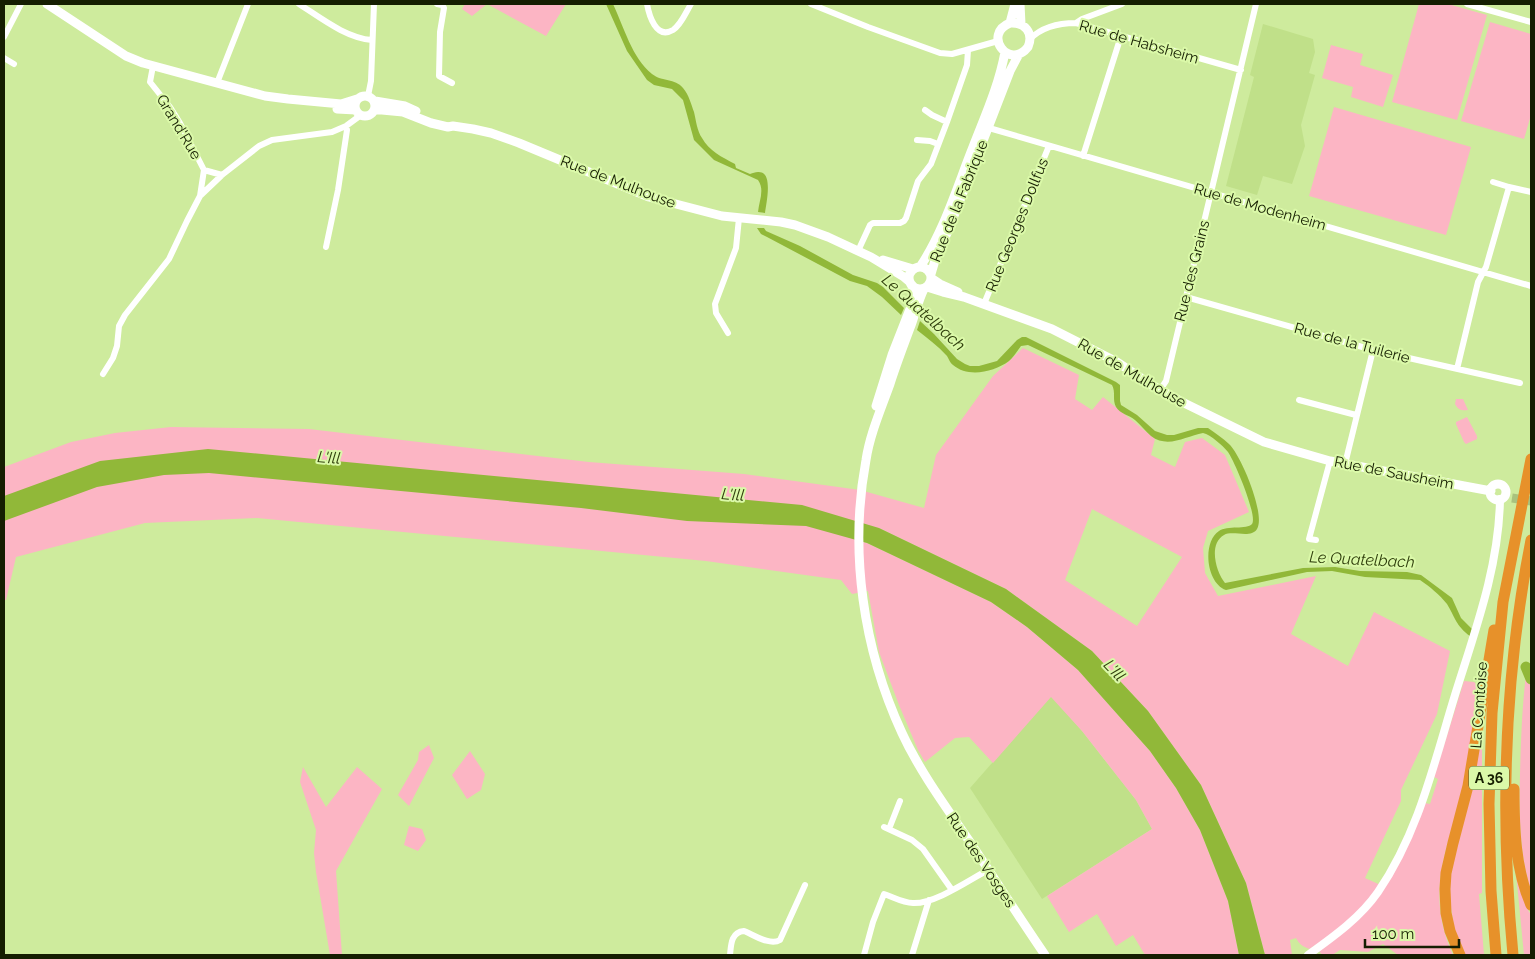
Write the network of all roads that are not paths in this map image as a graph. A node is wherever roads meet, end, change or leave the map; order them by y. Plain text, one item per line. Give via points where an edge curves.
1 (21, 4) edge
2 (46, 4) edge
3 (248, 4) edge
4 (299, 4) edge
5 (374, 4) edge
6 (437, 4) edge
7 (647, 4) edge
8 (691, 4) edge
9 (811, 4) edge
10 (1015, 4) edge
11 (1020, 4) edge
12 (1122, 4) edge
13 (1256, 4) edge
14 (1467, 4) edge
15 (1531, 22) edge
16 (1010, 23) junction
17 (1076, 23) junction
18 (1021, 24) junction
19 (1032, 34) junction
20 (1122, 36) junction
21 (4, 37) edge
22 (372, 40) junction
23 (998, 41) junction
24 (968, 50) junction
25 (1005, 52) junction
26 (1019, 54) junction
27 (4, 58) edge
28 (14, 64) dead end
29 (153, 66) junction
30 (1241, 70) junction
31 (218, 83) junction
32 (452, 83) dead end
33 (357, 99) junction
34 (288, 100) junction
35 (372, 102) junction
36 (925, 110) dead end
37 (358, 112) junction
38 (947, 122) junction
39 (985, 127) junction
40 (342, 128) junction
41 (917, 140) dead end
42 (938, 144) junction
43 (1049, 146) junction
44 (1083, 156) junction
45 (204, 170) junction
46 (222, 175) junction
47 (1493, 182) dead end
48 (1510, 187) junction
49 (1211, 192) junction
50 (1531, 192) edge
51 (200, 196) junction
52 (739, 218) junction
53 (326, 247) dead end
54 (858, 251) junction
55 (871, 257) junction
56 (917, 268) junction
57 (1484, 272) junction
58 (931, 276) junction
59 (911, 284) junction
60 (1531, 286) edge
61 (926, 288) junction
62 (964, 297) junction
63 (1186, 297) junction
64 (984, 304) junction
65 (912, 312) junction
66 (728, 333) dead end
67 (1373, 350) junction
68 (1458, 369) junction
69 (103, 374) dead end
70 (1520, 383) dead end
71 (1160, 390) junction
72 (1299, 400) dead end
73 (1356, 415) junction
74 (1297, 452) joint
75 (1531, 459) edge
76 (1330, 461) junction
77 (1345, 464) junction
78 (1491, 491) junction
79 (1507, 495) junction
80 (1316, 540) dead end
81 (1531, 540) edge
82 (1503, 602) junction
83 (1509, 712) junction
84 (900, 801) dead end
85 (988, 870) junction
86 (805, 885) dead end
87 (952, 890) junction
88 (929, 900) junction
89 (918, 903) junction
90 (1531, 905) edge
91 (926, 910) junction
92 (730, 955) edge
93 (864, 955) edge
94 (912, 955) edge
95 (1045, 955) edge
96 (1308, 955) edge
97 (1460, 955) edge
98 (1496, 955) edge
99 (1513, 955) edge

1 - 21 street
2 - 29 main road via 126,56
3 - 31 street
4 - 22 street via 348,34
5 - 22 street
6 - 32 street via 444,8 439,76
7 - 8 street via 652,22 664,32 677,26
9 - 24 street via 940,53
10 - 16 main road
11 - 18 main road
12 - 17 street
13 - 30 street, Rue des Grains
14 - 15 street
16 - 18 main road
16 - 23 main road via 999,31
17 - 19 street, Rue de Habsheim via 1056,25
17 - 20 street, Rue de Habsheim
18 - 19 main road
19 - 26 main road via 1028,47
20 - 30 street, Rue de Habsheim
20 - 44 street
22 - 35 street
23 - 24 street
23 - 25 main road
24 - 38 street via 967,65
25 - 26 main road
25 - 39 main road, Rue de la Fabrique
26 - 39 main road, Rue de la Fabrique
27 - 28 street
29 - 31 main road
29 - 45 street, Grand'Rue via 150,82 170,106
30 - 49 street, Rue des Grains
31 - 34 main road
33 - 34 main road via 341,104
33 - 35 main road via 362,96
33 - 37 main road
34 - 37 main road
35 - 37 main road via 367,116
35 - 52 main road, Rue de Mulhouse via 382,110 403,112 431,123 491,133 649,197
36 - 38 street
37 - 40 street
38 - 42 street
39 - 43 street, Rue de Modenheim
39 - 56 main road, Rue de la Fabrique via 930,253
39 - 58 main road, Rue de la Fabrique
40 - 46 street via 272,140 259,146
40 - 53 street via 347,130
41 - 42 street
42 - 54 street via 918,181 904,222 873,223
43 - 44 street, Rue de Modenheim
43 - 64 street, Rue Georges Dollfus
44 - 49 street, Rue de Modenheim
45 - 46 street, Grand'Rue
45 - 51 street
46 - 51 street
47 - 48 street
48 - 50 street
48 - 57 street
49 - 57 street, Rue de Modenheim
49 - 63 street, Rue des Grains
51 - 69 street via 166,265 119,326 117,346
52 - 54 main road, Rue de Mulhouse via 802,227
52 - 66 street via 736,248 715,304 716,314
54 - 55 main road, Rue de Mulhouse
55 - 56 main road, Rue de Mulhouse
55 - 59 main road, Rue de Mulhouse
56 - 58 main road via 926,269
56 - 59 main road via 910,275
57 - 60 street, Rue de Modenheim
57 - 68 street via 1478,282
58 - 61 main road
58 - 62 main road, Rue de Mulhouse
59 - 61 main road via 917,289
59 - 65 main road
61 - 62 main road, Rue de Mulhouse
61 - 65 main road
62 - 64 main road, Rue de Mulhouse
63 - 67 street, Rue de la Tuilerie
63 - 71 street, Rue des Grains via 1166,381
64 - 71 main road, Rue de Mulhouse via 1052,329 1117,362
65 - 85 main road, Rue des Vosges via 866,458 859,542 865,612 880,675 895,717 918,763
67 - 68 street, Rue de la Tuilerie
67 - 73 street
68 - 70 street, Rue de la Tuilerie
71 - 74 main road, Rue de Mulhouse via 1264,442
72 - 73 street
73 - 77 street
74 - 76 main road, Rue de Sausheim
75 - 82 highway, La Comtoise / A 36
76 - 77 main road, Rue de Sausheim
76 - 80 street via 1309,538
77 - 78 main road, Rue de Sausheim
78 - 79 main road via 1493,498
78 - 79 main road, Rue de Sausheim via 1492,487 1502,485
79 - 96 street via 1484,603 1421,807 1398,859 1376,893 1341,930
81 - 83 highway, La Comtoise / A 36 via 1517,628
82 - 97 highway via 1492,636 1468,786 1446,873 1446,913
82 - 98 highway, La Comtoise / A 36 via 1492,713 1488,804
83 - 90 highway via 1515,748 1517,844 1524,886
83 - 99 highway, La Comtoise / A 36 via 1506,816
84 - 87 street via 886,828 923,849
85 - 87 street
85 - 95 main road, Rue des Vosges
86 - 92 street via 780,940 770,942 740,931 732,940
87 - 88 street
88 - 89 street
88 - 91 street
89 - 91 street
89 - 93 street via 884,894
91 - 94 street

